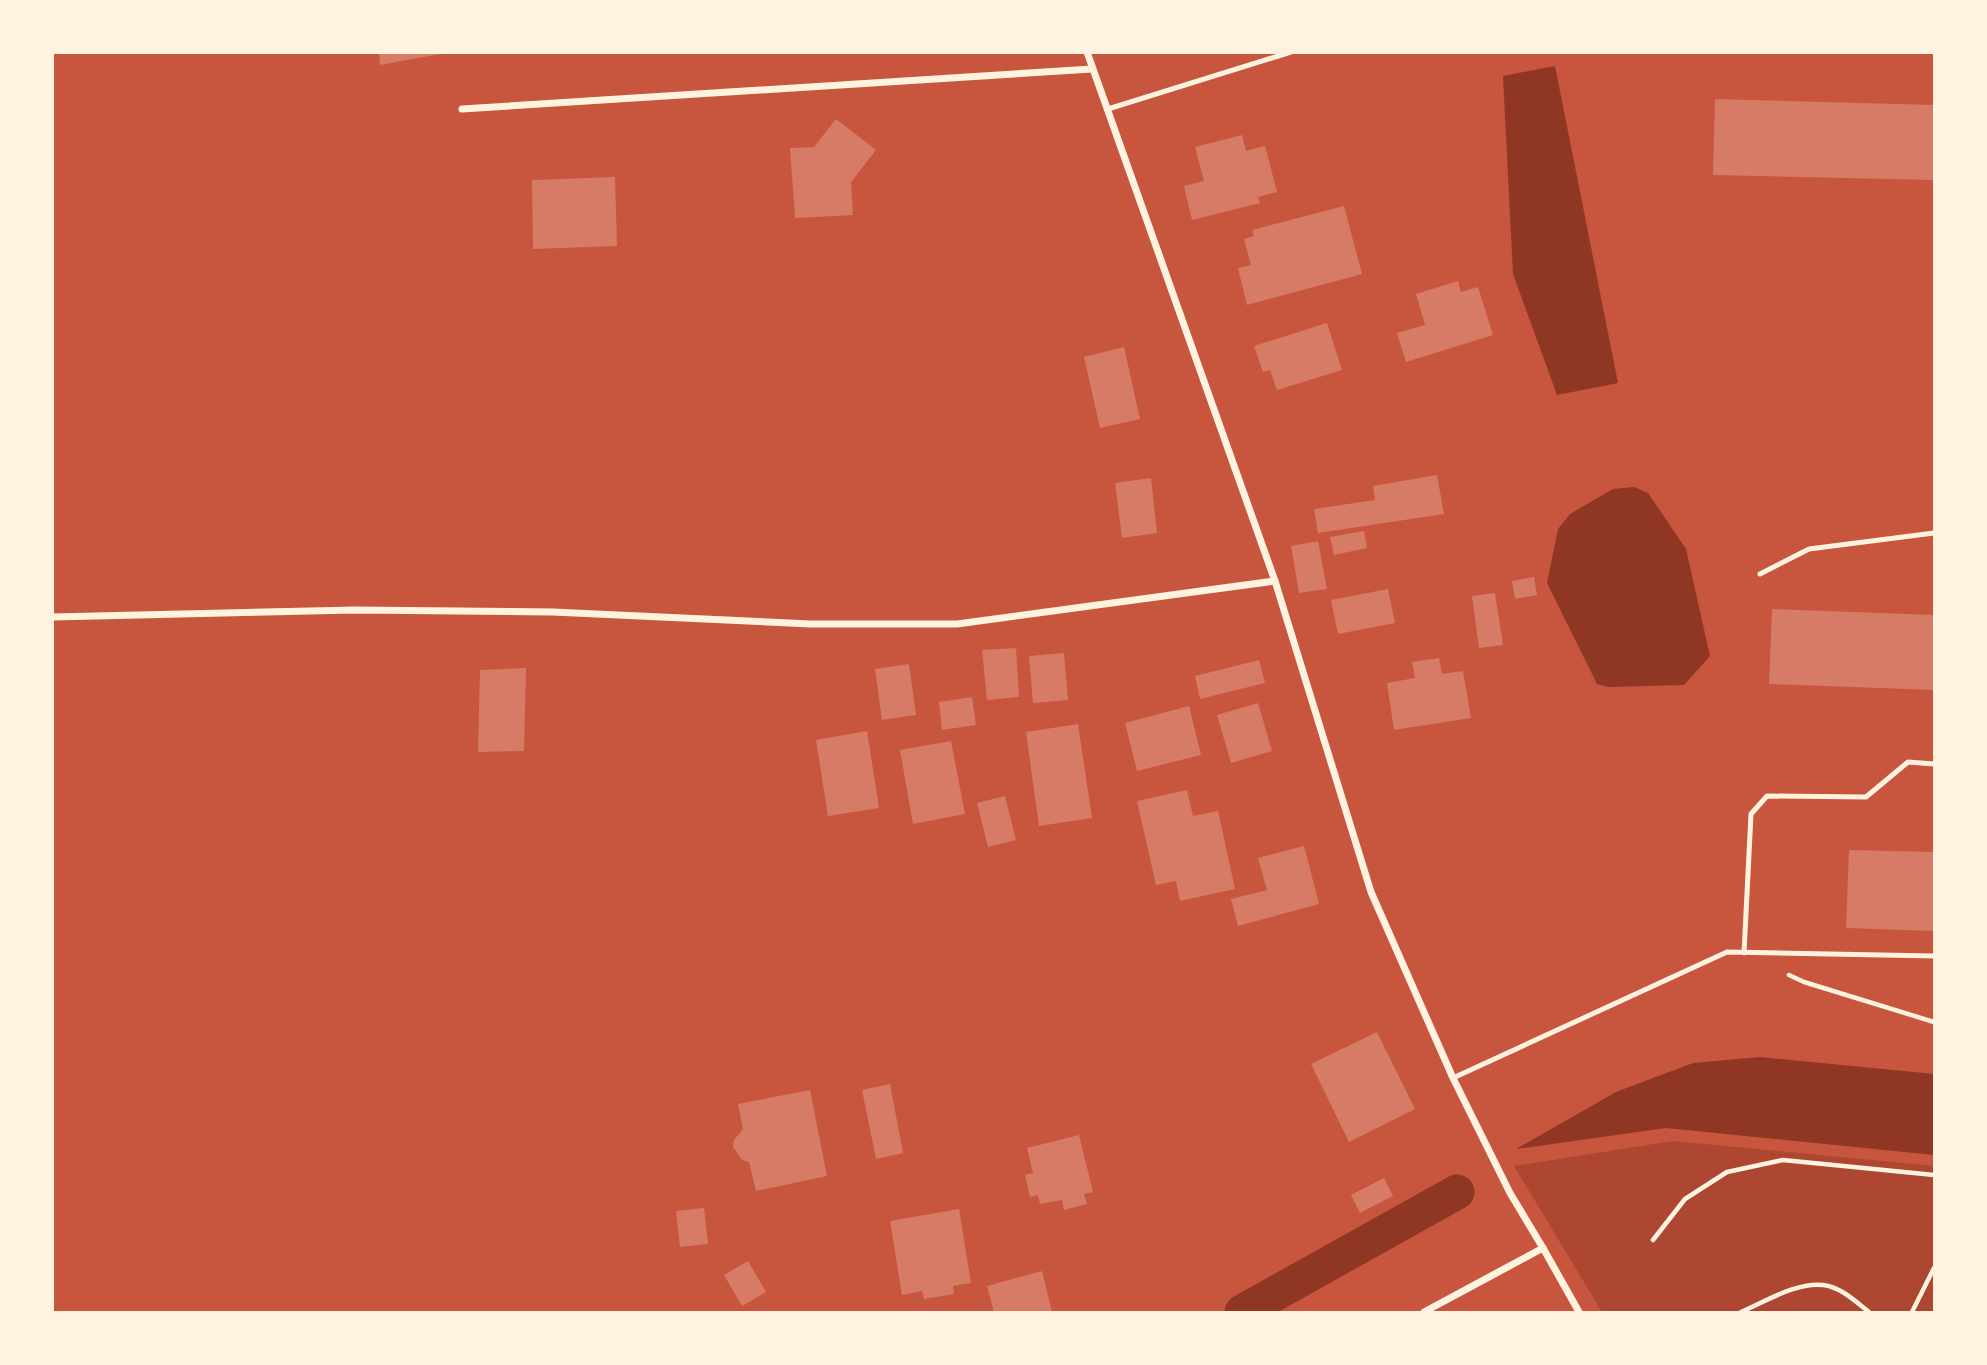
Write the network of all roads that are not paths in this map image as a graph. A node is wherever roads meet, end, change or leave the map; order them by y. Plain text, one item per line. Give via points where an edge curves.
1 (1087, 52) edge
2 (1291, 52) edge
3 (1092, 69) junction
4 (462, 109) dead end
5 (1108, 109) junction
6 (1934, 533) edge
7 (1760, 574) dead end
8 (1275, 581) junction
9 (52, 617) edge
10 (1934, 764) edge
11 (1744, 953) junction
12 (1934, 956) edge
13 (1453, 1078) junction
14 (1542, 1248) junction
15 (1424, 1312) edge
16 (1579, 1312) edge

1 - 3 street
2 - 5 lane
3 - 4 street
3 - 5 street
5 - 8 street
6 - 7 lane via 1809,549
8 - 9 street via 957,624 368,610
8 - 13 street via 1371,892
10 - 11 lane via 1908,762 1866,797 1767,796 1751,814
11 - 12 lane
11 - 13 lane via 1727,952
13 - 14 street
14 - 15 street
14 - 16 street

